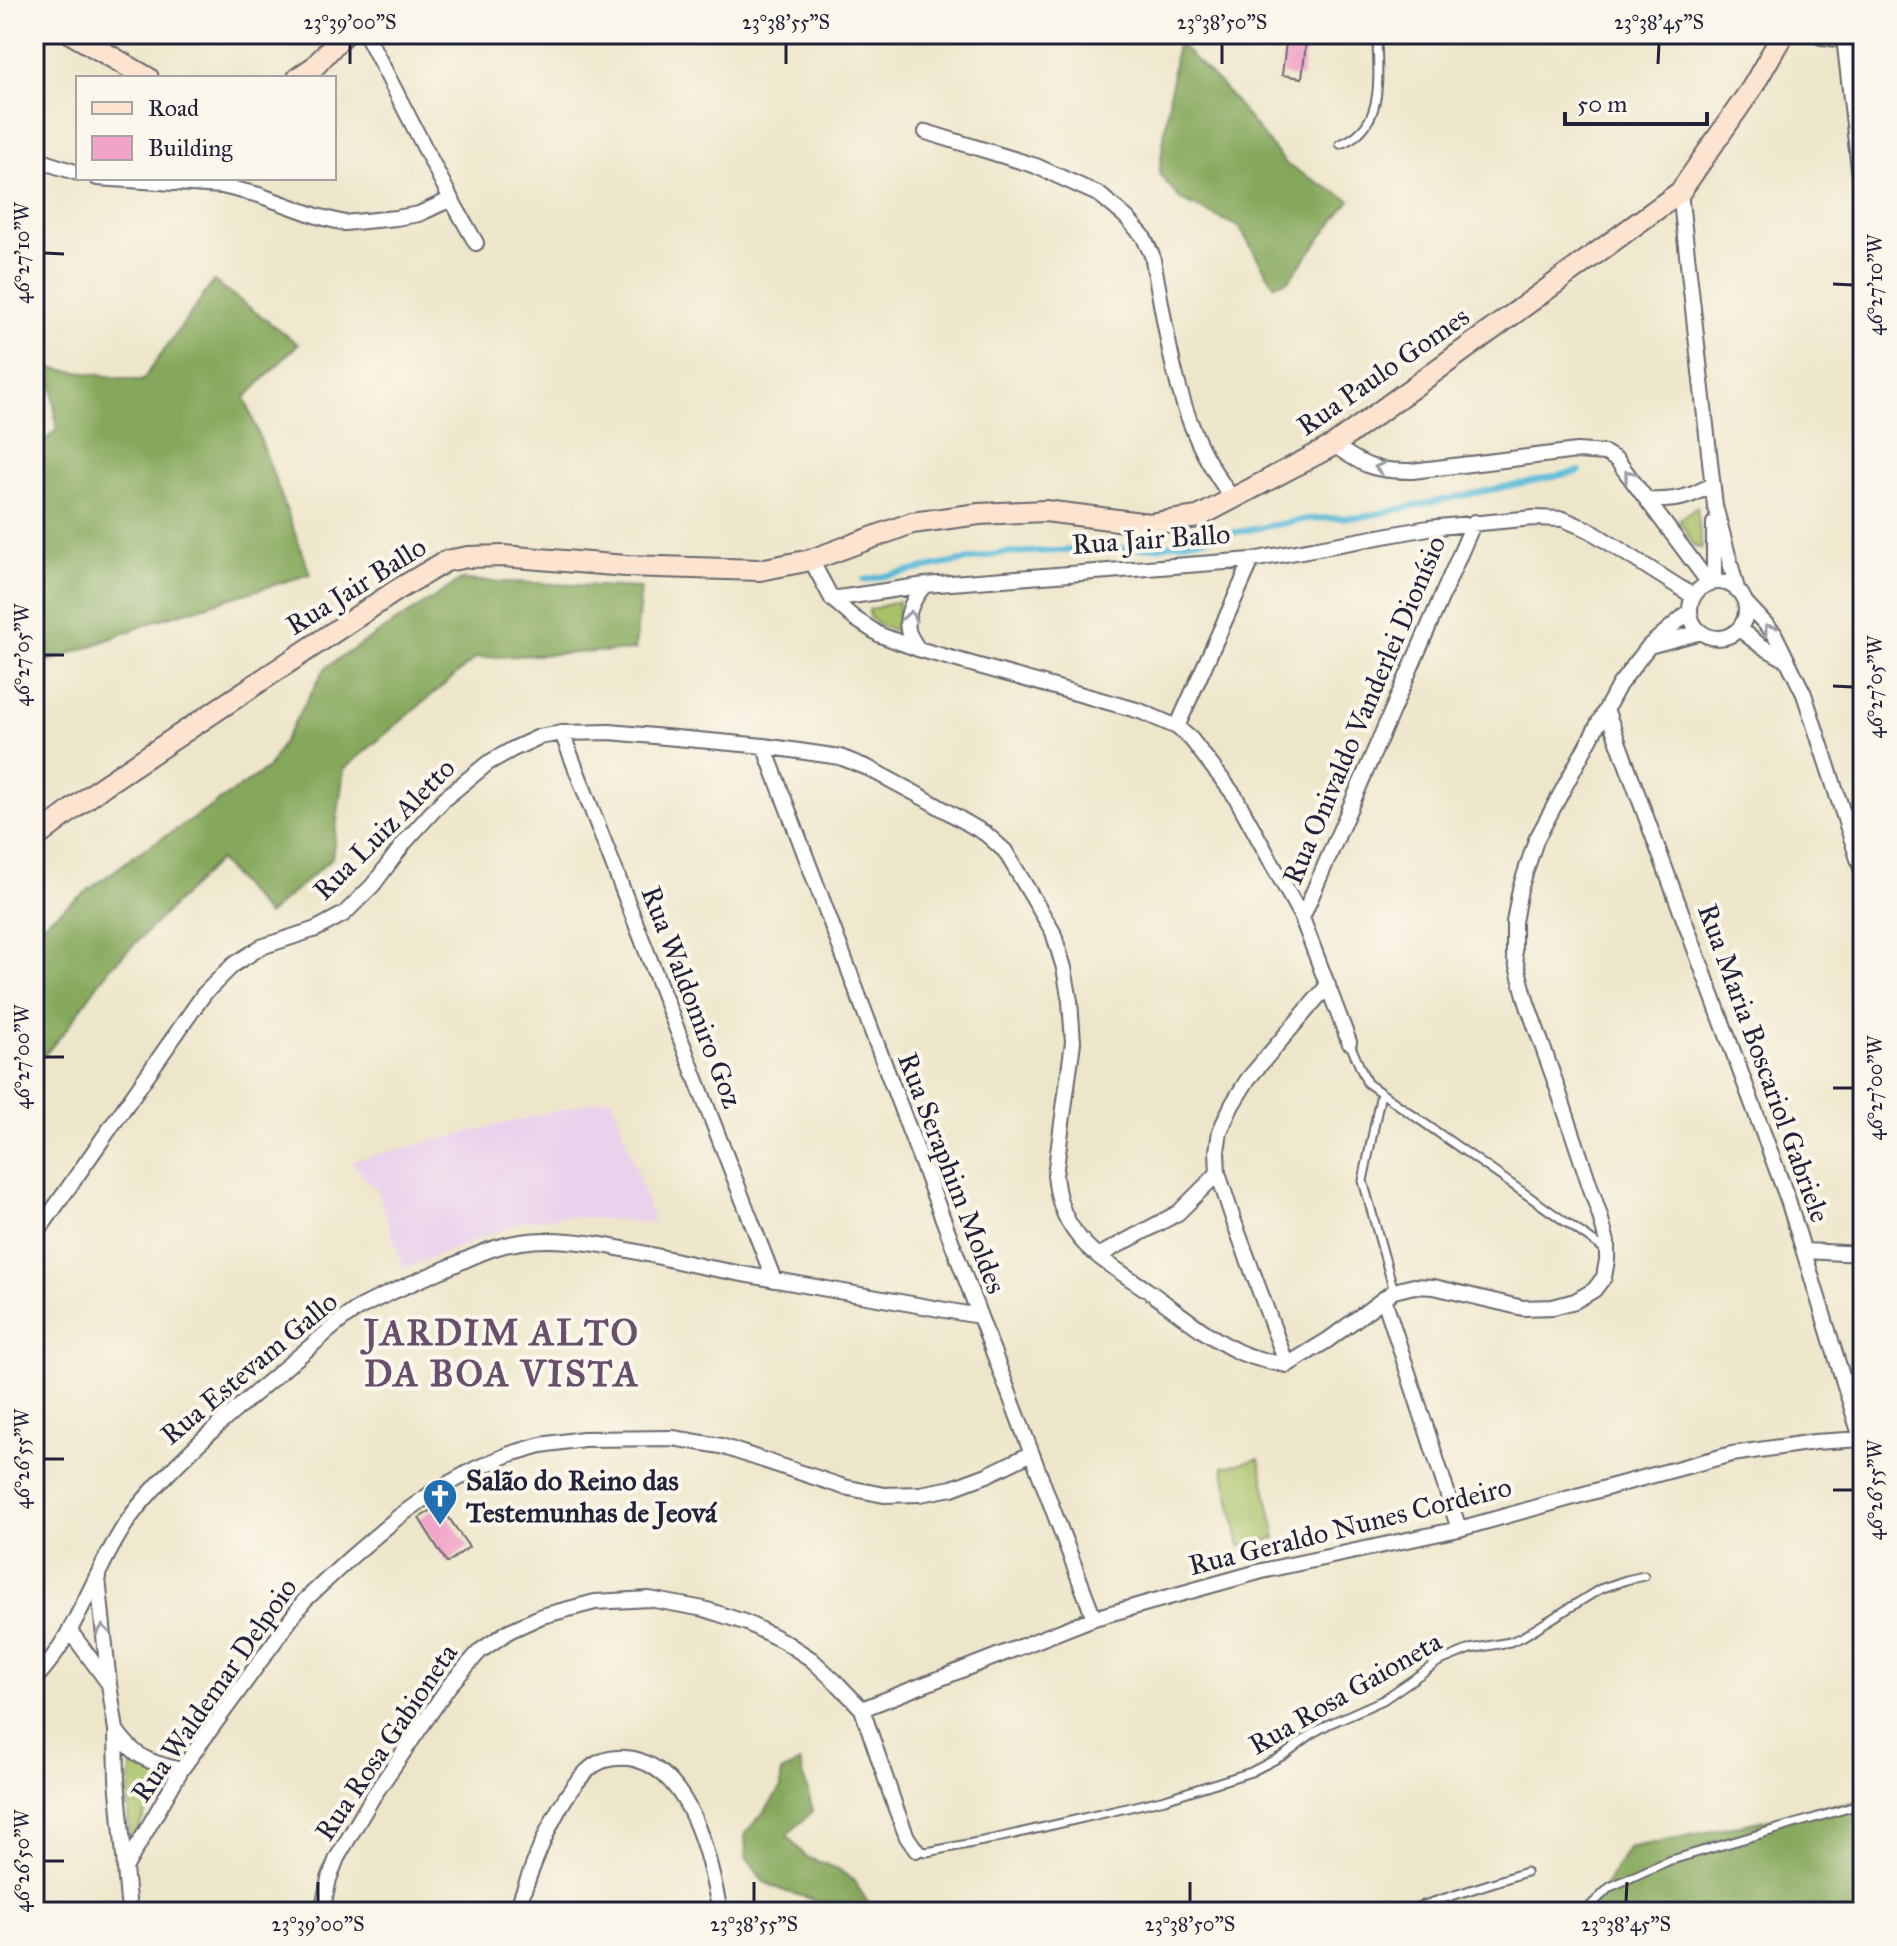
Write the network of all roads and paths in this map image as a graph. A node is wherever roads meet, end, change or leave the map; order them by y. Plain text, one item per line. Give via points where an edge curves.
1 (72, 34) edge
2 (344, 34) edge
3 (366, 34) edge
4 (1377, 34) edge
5 (1783, 34) edge
6 (1822, 34) edge
7 (1854, 38) edge
8 (145, 76) edge
9 (301, 76) edge
10 (926, 132) dead end
11 (1340, 144) dead end
12 (34, 156) edge
13 (76, 172) edge
14 (128, 180) edge
15 (1680, 192) junction
16 (451, 199) junction
17 (1863, 204) edge
18 (476, 243) dead end
19 (1334, 445) junction
20 (1712, 484) junction
21 (1232, 498) junction
22 (1649, 500) junction
23 (1715, 506) junction
24 (1474, 522) junction
25 (811, 560) junction
26 (1252, 560) junction
27 (1712, 582) junction
28 (925, 585) junction
29 (1737, 589) junction
30 (832, 599) junction
31 (1746, 603) junction
32 (1692, 604) junction
33 (1739, 629) junction
34 (1701, 632) junction
35 (1649, 646) junction
36 (918, 649) junction
37 (1786, 660) junction
38 (1606, 709) junction
39 (1177, 727) junction
40 (562, 733) junction
41 (764, 746) junction
42 (34, 839) edge
43 (1862, 867) edge
44 (1302, 918) junction
45 (1328, 985) junction
46 (1349, 1042) joint
47 (1381, 1093) junction
48 (1218, 1173) junction
49 (34, 1237) edge
50 (1607, 1251) junction
51 (1805, 1251) junction
52 (1863, 1254) edge
53 (1098, 1256) junction
54 (774, 1280) junction
55 (1389, 1295) junction
56 (979, 1316) junction
57 (1287, 1365) junction
58 (1862, 1439) edge
59 (1030, 1454) junction
60 (1459, 1529) junction
61 (97, 1575) junction
62 (1644, 1576) dead end
63 (1094, 1618) junction
64 (70, 1631) junction
65 (34, 1680) edge
66 (109, 1684) junction
67 (862, 1709) junction
68 (116, 1730) junction
69 (181, 1770) junction
70 (1863, 1799) edge
71 (916, 1850) joint
72 (125, 1868) junction
73 (1526, 1872) dead end
74 (129, 1912) edge
75 (322, 1912) edge
76 (516, 1912) edge
77 (720, 1912) edge
78 (1402, 1912) edge
79 (1584, 1912) edge

1 - 8 main road
2 - 9 main road
3 - 16 street
4 - 11 lane via 1374,114 1366,127
5 - 15 main road, Rua Paulo Gomes
6 - 7 main road
7 - 17 street
10 - 21 street via 1036,166 1100,195 1143,236 1152,255 1181,396 1195,436
12 - 13 street
14 - 16 street via 222,186 344,223 419,214
15 - 19 main road, Rua Paulo Gomes
15 - 20 street
16 - 18 street
19 - 21 main road, Rua Paulo Gomes
22 -> 19 street via 1605,453 1577,451 1385,471 1360,463
20 - 22 street via 1688,497
20 - 23 street
21 - 25 main road, Rua Paulo Gomes via 1198,517 1149,524 1045,511 912,523
22 - 27 street
23 - 27 street
23 - 29 street
24 - 26 street, Rua Jair Ballo
24 - 32 street, Rua Jair Ballo via 1563,519 1589,530
24 - 44 street, Rua Onivaldo Vanderlei Dionísio
25 - 30 street
25 - 42 main road, Rua Jair Ballo via 760,570 503,556 446,561 103,786
26 - 28 street, Rua Jair Ballo
26 - 39 street
27 - 29 street
27 - 32 street via 1697,590
28 - 30 street, Rua Jair Ballo
36 -> 28 street via 908,630 909,618 914,597
29 - 31 street
30 - 36 street via 880,635
31 - 33 street
37 -> 31 street via 1774,633
32 - 34 street via 1693,623
32 - 35 street
33 - 34 street via 1717,638
33 - 37 street
34 - 35 street
35 - 38 street
36 - 39 street via 1140,711
37 - 43 street via 1804,694
38 - 50 street via 1536,840 1520,889 1514,955
38 - 51 street, Rua Maria Boscariol Gabriele
39 - 44 street via 1235,796
40 - 41 street, Rua Luiz Aletto via 610,732
40 - 49 street, Rua Luiz Aletto via 513,749 444,799 344,914 261,947 233,965 204,994
40 - 54 street, Rua Waldomiro Goz
41 - 53 street, Rua Luiz Aletto via 840,757 868,768 968,822 1005,851 1053,932 1064,968 1073,1042 1055,1175 1057,1196 1076,1235
41 - 56 street, Rua Seraphim Moldes
44 - 45 street
45 - 46 street
45 - 48 street via 1232,1105 1220,1131
46 - 47 lane via 1367,1083
47 - 50 lane
47 - 55 lane via 1363,1181
48 - 53 street via 1178,1213
48 - 57 street
50 - 55 street via 1604,1277 1594,1290 1553,1307 1523,1308 1434,1287 1414,1286
51 - 52 street
51 - 58 street, Rua Maria Boscariol Gabriele
53 - 57 street, Rua Luiz Aletto via 1212,1337 1240,1353
54 - 56 street, Rua Estevam Gallo
54 - 61 street, Rua Estevam Gallo via 599,1245 547,1240 479,1254 356,1310 225,1418 140,1504
55 - 57 street
55 - 60 street
56 - 59 street, Rua Seraphim Moldes
58 - 60 street, Rua Geraldo Nunes Cordeiro via 1732,1454
59 - 63 street, Rua Seraphim Moldes
59 - 69 street, Rua Waldemar Delpoio via 952,1488 884,1495 721,1446 673,1438 583,1439 510,1454 477,1468 397,1518 304,1601
60 - 63 street, Rua Geraldo Nunes Cordeiro via 1262,1571
61 - 64 street, Rua Estevam Gallo
66 -> 61 street
62 - 71 lane, Rua Rosa Gaioneta via 1600,1589 1522,1637 1438,1662 1383,1700 1329,1724 1251,1772 1165,1799 993,1839
63 - 67 street, Rua Geraldo Nunes Cordeiro
64 - 65 street, Rua Estevam Gallo
64 - 66 street
66 - 68 street
67 - 71 street, Rua Rosa Gabioneta via 896,1809
67 - 75 street, Rua Rosa Gabioneta via 811,1659 785,1642 704,1609 649,1599 595,1602 542,1616 480,1651 449,1686 337,1858
68 - 69 street via 147,1761
68 - 72 street
69 - 72 street, Rua Waldemar Delpoio
70 - 79 lane via 1852,1807 1668,1861 1610,1887
72 - 74 street
73 - 78 lane
76 - 77 street via 561,1807 594,1765 615,1757 646,1763 679,1792 696,1822

